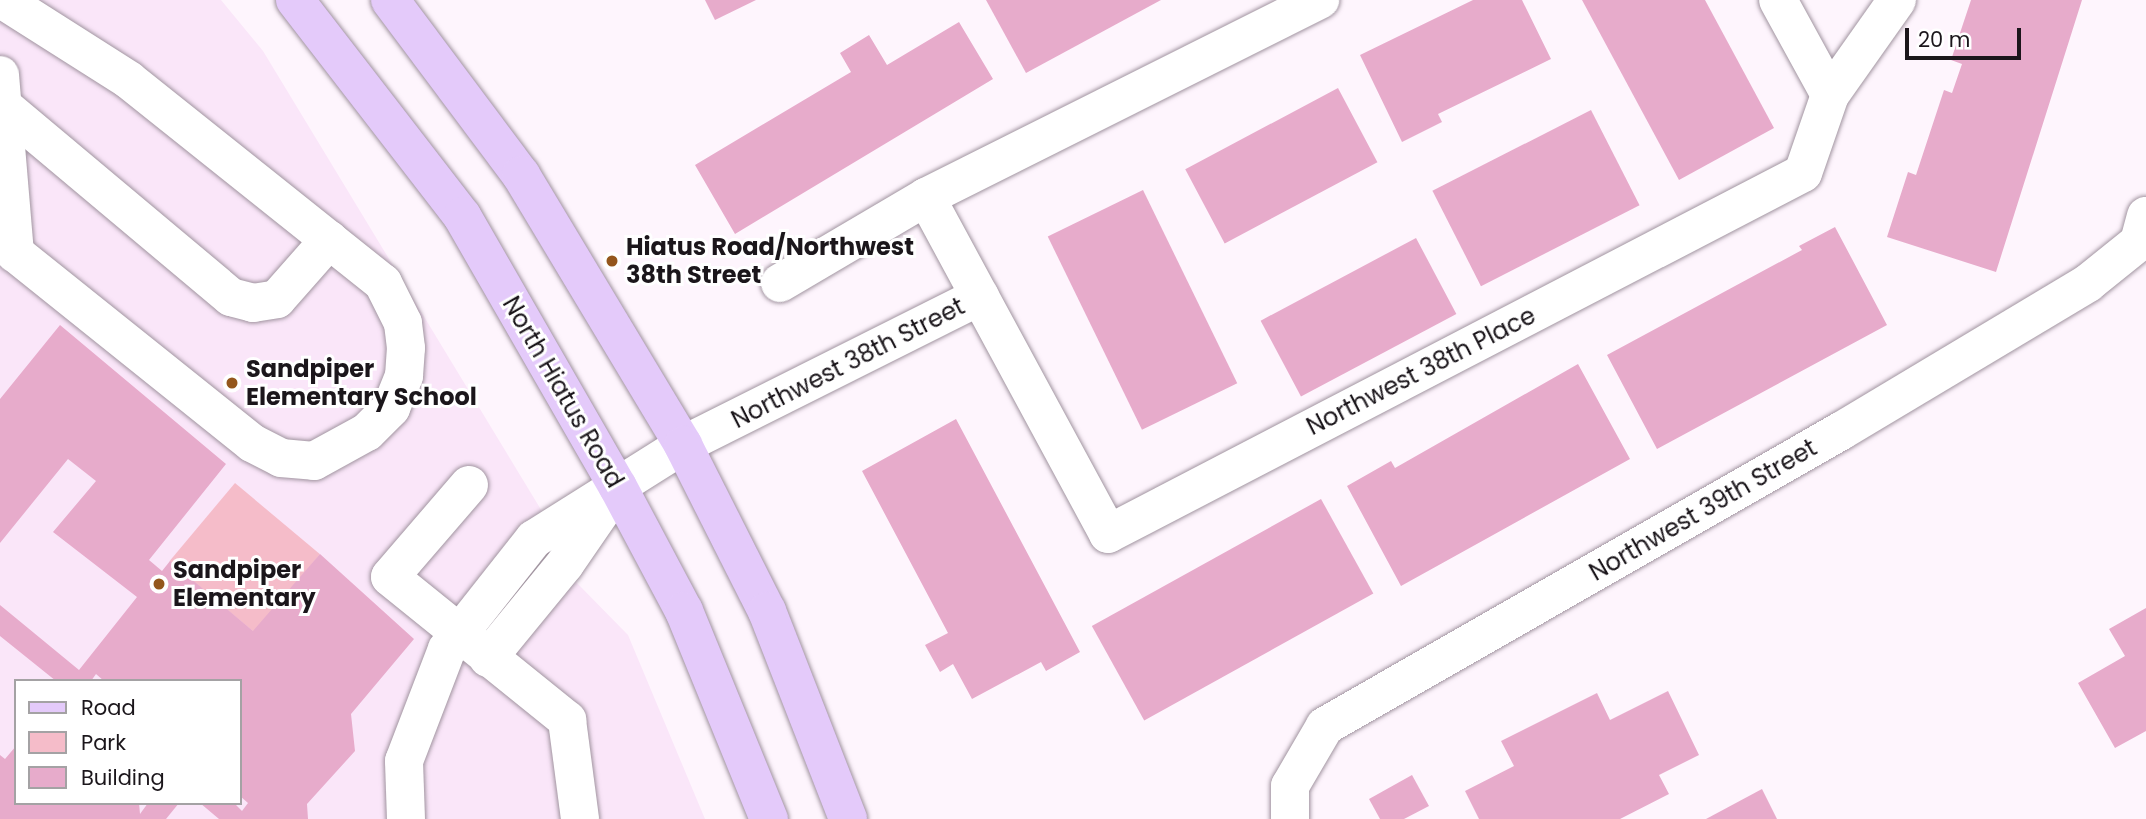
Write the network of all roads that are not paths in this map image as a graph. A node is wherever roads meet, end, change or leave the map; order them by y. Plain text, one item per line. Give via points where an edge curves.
1 (3, 0) edge
2 (295, 0) edge
3 (390, 0) edge
4 (1320, 0) edge
5 (1778, 0) edge
6 (1897, 0) edge
7 (1, 90) edge
8 (1830, 95) junction
9 (926, 197) junction
10 (2146, 216) edge
11 (329, 240) junction
12 (780, 283) dead end
13 (980, 296) junction
14 (683, 445) junction
15 (469, 485) dead end
16 (618, 487) junction
17 (474, 646) junction
18 (407, 819) edge
19 (580, 819) edge
20 (769, 819) edge
21 (848, 819) edge
22 (1290, 819) edge

1 - 11 street via 129,80
2 - 16 main road, North Hiatus Road via 462,216
3 - 14 main road via 521,175
4 - 9 street
5 - 8 street
6 - 8 street
7 - 11 street via 232,298 253,303 276,299
7 - 11 street via 15,253 252,443 281,458 314,461 367,432 391,408 404,376 406,348 395,303 383,283
8 - 13 street, Northwest 38th Place via 1803,173 1108,534
9 - 12 street
9 - 13 street, Northwest 38th Street
10 - 22 street, Northwest 39th Street via 2138,242 2088,283 1841,431 1325,726 1290,786
13 - 14 street, Northwest 38th Street
14 - 16 street, Northwest 38th Street
14 - 21 main road via 767,611
15 - 17 street via 390,578
16 - 17 street via 565,564
16 - 20 main road, North Hiatus Road via 684,611
17 - 18 street via 447,649 404,761
17 - 19 street via 567,720

